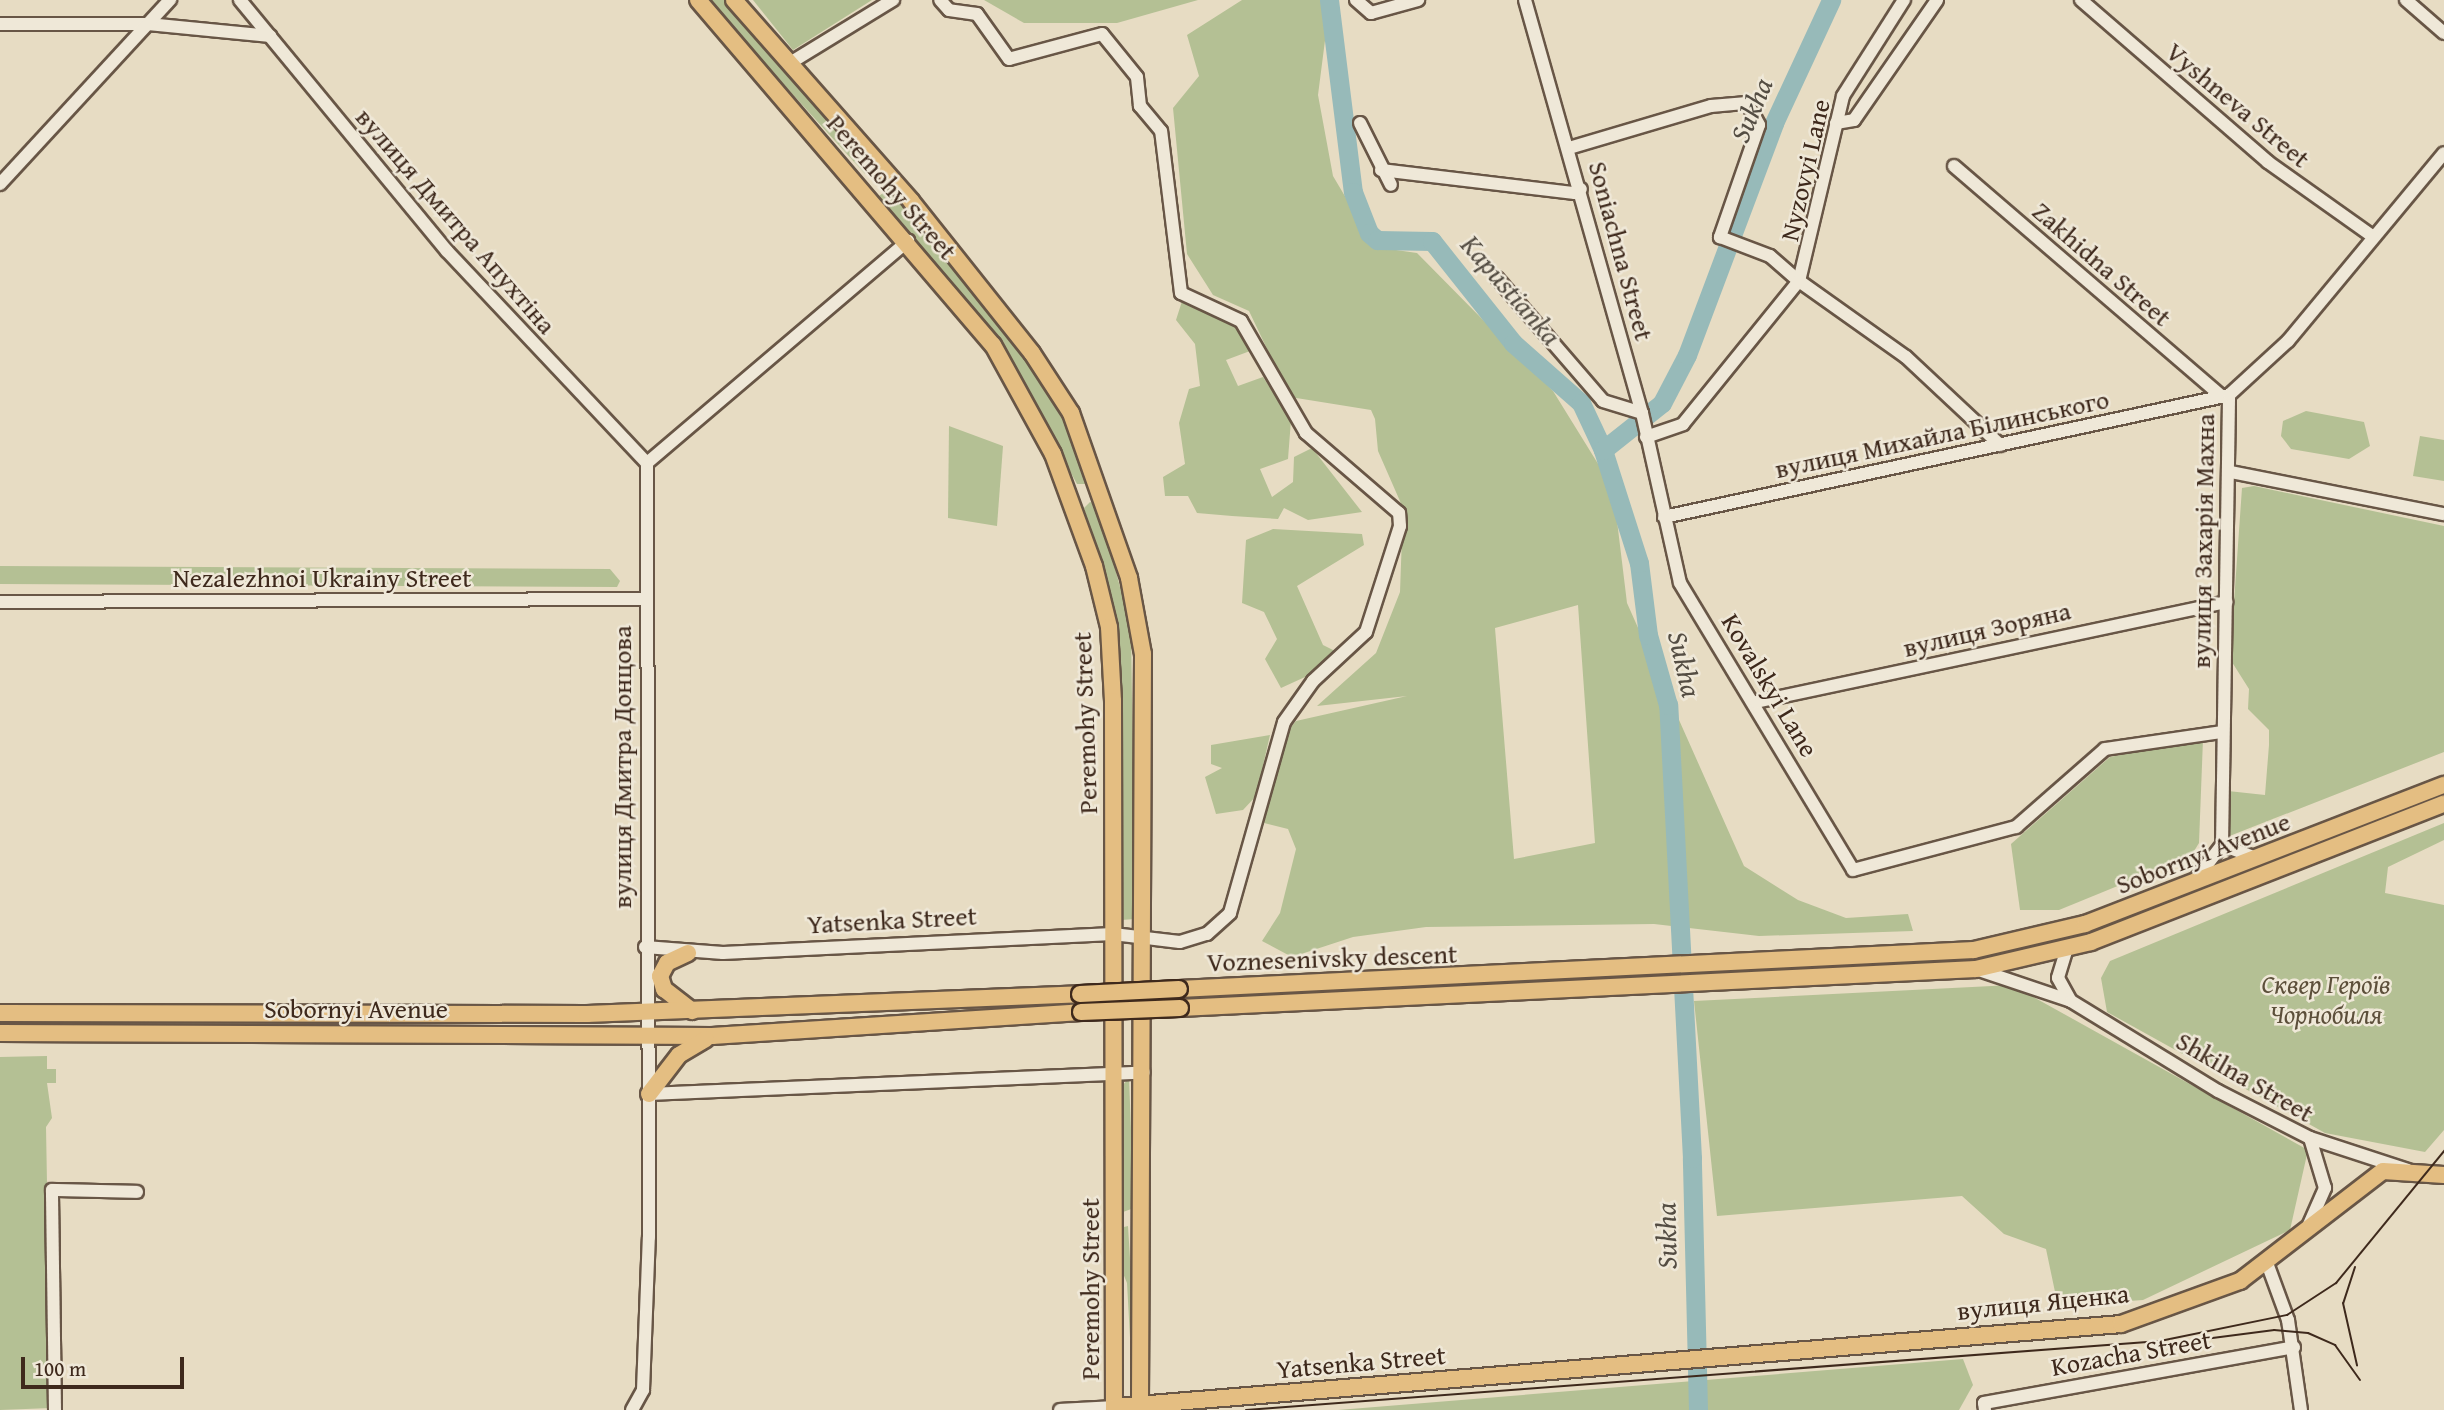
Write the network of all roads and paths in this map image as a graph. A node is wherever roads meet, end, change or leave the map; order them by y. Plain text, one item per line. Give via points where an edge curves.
1 (170, 0) edge
2 (240, 0) edge
3 (698, 0) edge
4 (734, 0) edge
5 (893, 0) edge
6 (940, 0) edge
7 (1356, 0) edge
8 (1418, 0) edge
9 (1525, 0) edge
10 (1904, 0) edge
11 (1937, 0) edge
12 (2081, 0) edge
13 (2406, 0) edge
14 (0, 24) edge
15 (148, 24) junction
16 (2444, 33) edge
17 (270, 36) junction
18 (790, 64) junction
19 (1360, 123) dead end
20 (1836, 123) junction
21 (1569, 148) junction
22 (2444, 153) edge
23 (1954, 166) dead end
24 (1381, 170) junction
25 (884, 171) junction
26 (0, 184) edge
27 (1391, 185) dead end
28 (1581, 189) junction
29 (864, 190) junction
30 (2372, 236) junction
31 (908, 242) junction
32 (1497, 278) dead end
33 (1799, 281) junction
34 (2225, 396) junction
35 (1642, 413) junction
36 (1646, 434) junction
37 (2000, 445) junction
38 (647, 463) junction
39 (2231, 472) junction
40 (1100, 490) junction
41 (1070, 500) junction
42 (2444, 514) edge
43 (1664, 516) junction
44 (644, 599) junction
45 (0, 602) edge
46 (2227, 602) junction
47 (1756, 702) junction
48 (2222, 732) junction
49 (2444, 785) edge
50 (2444, 804) edge
51 (2222, 845) junction
52 (2258, 858) junction
53 (2186, 888) junction
54 (1112, 934) junction
55 (1142, 934) junction
56 (645, 947) junction
57 (2067, 948) junction
58 (1974, 950) joint
59 (688, 953) junction
60 (1976, 969) junction
61 (1706, 974) junction
62 (660, 976) junction
63 (1656, 976) junction
64 (2071, 1001) junction
65 (692, 1011) junction
66 (647, 1012) junction
67 (0, 1013) edge
68 (66, 1013) junction
69 (0, 1033) edge
70 (65, 1033) junction
71 (648, 1035) junction
72 (712, 1036) junction
73 (1144, 1072) junction
74 (1116, 1073) junction
75 (649, 1094) junction
76 (2310, 1138) junction
77 (2409, 1170) junction
78 (2444, 1175) edge
79 (137, 1192) dead end
80 (1139, 1219) junction
81 (1113, 1221) junction
82 (2305, 1234) junction
83 (2267, 1263) junction
84 (2294, 1347) junction
85 (1666, 1359) joint
86 (1140, 1408) edge
87 (1114, 1409) edge
88 (55, 1410) edge
89 (632, 1410) edge
90 (1060, 1410) edge
91 (1985, 1410) edge
92 (2301, 1410) edge

1 - 15 street
2 - 17 street, вулиця Дмитра Апухтіна
3 - 29 main road, Peremohy Street
4 - 18 main road, Peremohy Street
5 - 18 street
6 - 55 street, Yatsenka Street via 949,10 977,14 1009,59 1102,34 1137,77 1140,106 1161,131 1181,293 1241,321 1306,433 1398,513 1366,632 1313,681 1284,722 1230,913 1207,934 1180,942
7 - 8 street via 1371,13
9 - 21 street, Soniachna Street
10 - 20 street, Nyzovyi Lane via 1843,96
11 - 20 street via 1854,120
12 - 30 street, Vyshneva Street via 2269,162
13 - 16 street
14 - 15 street
15 - 17 street
15 - 26 street
17 - 38 street, вулиця Дмитра Апухтіна via 447,251
18 - 25 main road, Peremohy Street
19 - 24 street
20 - 33 street, Nyzovyi Lane
21 - 28 street, Soniachna Street
21 - 33 street via 1711,106 1747,103 1759,125 1720,237 1770,256
22 - 30 street, вулиця Захарія Махна
23 - 34 street, Zakhidna Street
24 - 27 street
24 - 28 street via 1575,193
25 - 29 main road
25 - 40 main road, Peremohy Street via 1032,353 1071,413
28 - 35 street, Soniachna Street
29 - 31 main road, Peremohy Street
30 - 34 street, вулиця Захарія Махна via 2288,341 2249,383
31 - 38 street
31 - 41 main road, Peremohy Street via 993,345
32 - 35 street via 1603,401
33 - 36 street via 1683,424
33 - 37 street via 1906,357
34 - 37 street, вулиця Михайла Білинського
34 - 39 street, вулиця Захарія Махна
35 - 36 street, Soniachna Street
36 - 43 street, Soniachna Street
37 - 43 street, вулиця Михайла Білинського
38 - 44 street, вулиця Дмитра Донцова
39 - 42 street
39 - 46 street, вулиця Захарія Махна
40 - 41 main road
40 - 55 main road, Peremohy Street via 1129,578 1143,653
41 - 54 main road, Peremohy Street via 1109,627
43 - 47 street, Kovalskyi Lane via 1680,583
44 - 45 street, Nezalezhnoi Ukrainy Street
44 - 56 street, вулиця Дмитра Донцова
46 - 47 street, вулиця Зоряна
46 - 48 street, вулиця Захарія Махна
47 - 48 street, Kovalskyi Lane via 1853,870 2016,827 2105,749
48 - 51 street, вулиця Захарія Махна
49 - 52 main road, Sobornyi Avenue
50 - 57 main road, Sobornyi Avenue
51 - 52 street via 2230,853
51 - 53 street
52 - 53 main road, Sobornyi Avenue
53 - 58 main road, Sobornyi Avenue via 2085,924
54 - 55 street, Yatsenka Street
54 - 59 street, Yatsenka Street
54 - 74 main road, Peremohy Street
55 - 73 main road, Peremohy Street
56 - 59 street, Yatsenka Street
56 - 62 street
56 - 66 street, вулиця Дмитра Донцова
57 - 60 main road, Sobornyi Avenue
57 - 64 street via 2058,978
58 - 61 main road, Voznesenivsky descent
59 - 62 main road via 667,963
60 - 61 main road, Voznesenivsky descent
60 - 64 street, Shkilna Street
61 - 63 main road, Voznesenivsky descent
62 - 65 main road via 664,989
63 - 65 main road, Voznesenivsky descent, bridge via 1179,989
63 - 72 main road, Voznesenivsky descent, bridge
64 - 76 street, Shkilna Street via 2218,1091
65 - 66 main road, Sobornyi Avenue
66 - 68 main road, Sobornyi Avenue
66 - 71 street, вулиця Дмитра Донцова
67 - 68 main road, Sobornyi Avenue
68 - 70 main road
69 - 70 main road, Sobornyi Avenue
70 - 71 main road, Sobornyi Avenue
71 - 72 main road, Sobornyi Avenue
71 - 75 street, вулиця Дмитра Донцова
72 - 75 main road via 678,1055
73 - 74 street
73 - 80 main road, Peremohy Street
74 - 75 street
74 - 81 main road, Peremohy Street
75 - 89 street, вулиця Дмитра Донцова via 643,1390
76 - 77 street
76 - 82 street, Shkilna Street via 2325,1188
77 - 78 main road, вулиця Яценка
77 - 82 main road, вулиця Яценка via 2383,1171 2362,1183
79 - 88 street via 52,1190
80 - 81 main road
80 - 86 main road, Peremohy Street
81 - 87 main road, Peremohy Street
82 - 83 main road, вулиця Яценка
83 - 84 street
83 - 85 main road, вулиця Яценка via 2212,1293 2121,1324
84 - 91 street, Kozacha Street via 1984,1403
84 - 92 street
85 - 86 main road, Yatsenka Street
86 - 87 main road, Yatsenka Street
87 - 90 street, Yatsenka Street

